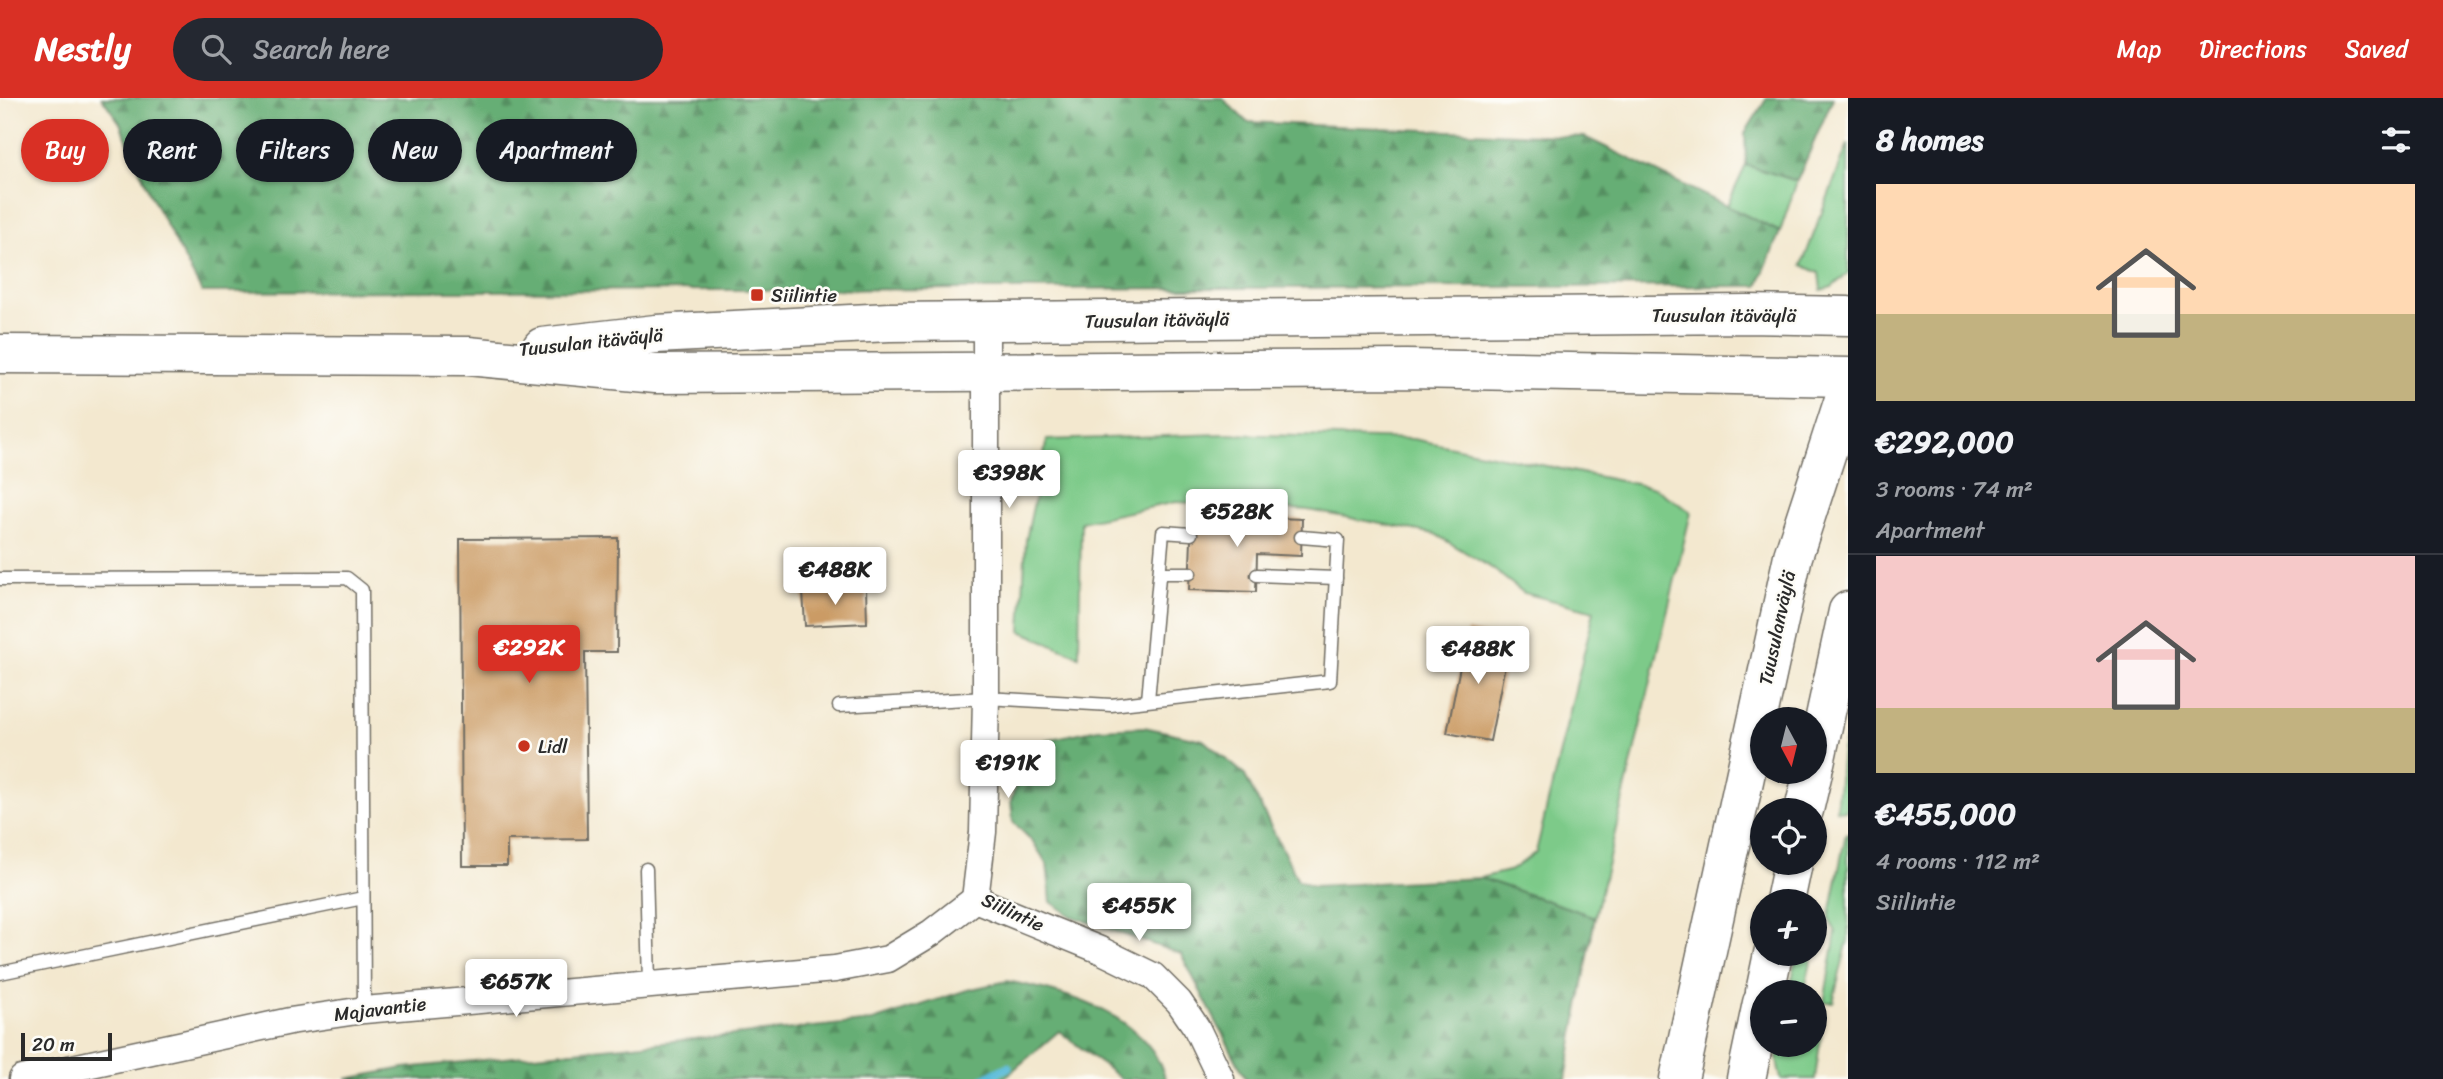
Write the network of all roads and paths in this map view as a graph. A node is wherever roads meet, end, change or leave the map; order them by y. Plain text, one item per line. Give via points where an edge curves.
1 (1848, 316) edge
2 (986, 322) junction
3 (0, 355) edge
4 (468, 356) junction
5 (985, 371) junction
6 (1848, 377) edge
7 (1848, 387) edge
8 (1191, 534) dead end
9 (1301, 537) dead end
10 (1160, 573) junction
11 (1189, 573) dead end
12 (1256, 575) dead end
13 (1336, 578) junction
14 (0, 579) edge
15 (1848, 611) edge
16 (986, 698) junction
17 (1148, 700) junction
18 (839, 706) dead end
19 (1827, 708) edge
20 (646, 869) dead end
21 (363, 898) junction
22 (975, 899) junction
23 (0, 972) edge
24 (649, 983) junction
25 (364, 1010) junction
26 (1751, 1057) edge
27 (22, 1079) edge
28 (1221, 1079) edge
29 (1679, 1079) edge
30 (1746, 1079) edge

1 - 2 main road, Tuusulan itäväylä
2 - 4 main road, Tuusulan itäväylä via 889,322 656,334
2 - 5 street, Siilintie
3 - 4 main road, Tuusulan itäväylä
4 - 5 main road, Tuusulan itäväylä via 656,373
5 - 6 main road, Tuusulan itäväylä via 1407,369
5 - 16 street, Siilintie
7 - 29 main road, Tuusulanväylä via 1793,556
8 - 10 lane via 1163,532
9 - 13 lane via 1338,540
10 - 11 lane
10 - 17 lane
12 - 13 lane
13 - 17 lane via 1330,681
14 - 21 lane via 347,578 362,590
15 - 19 main road
16 - 17 lane via 1111,705
16 - 18 lane
16 - 22 street, Siilintie via 983,832
20 - 24 lane
21 - 23 lane
21 - 25 lane
22 - 24 street, Majavantie via 888,959 835,969
22 - 28 street, Siilintie via 1153,976 1196,1027
24 - 25 street, Majavantie
25 - 27 street, Majavantie via 290,1021
26 - 30 main road

